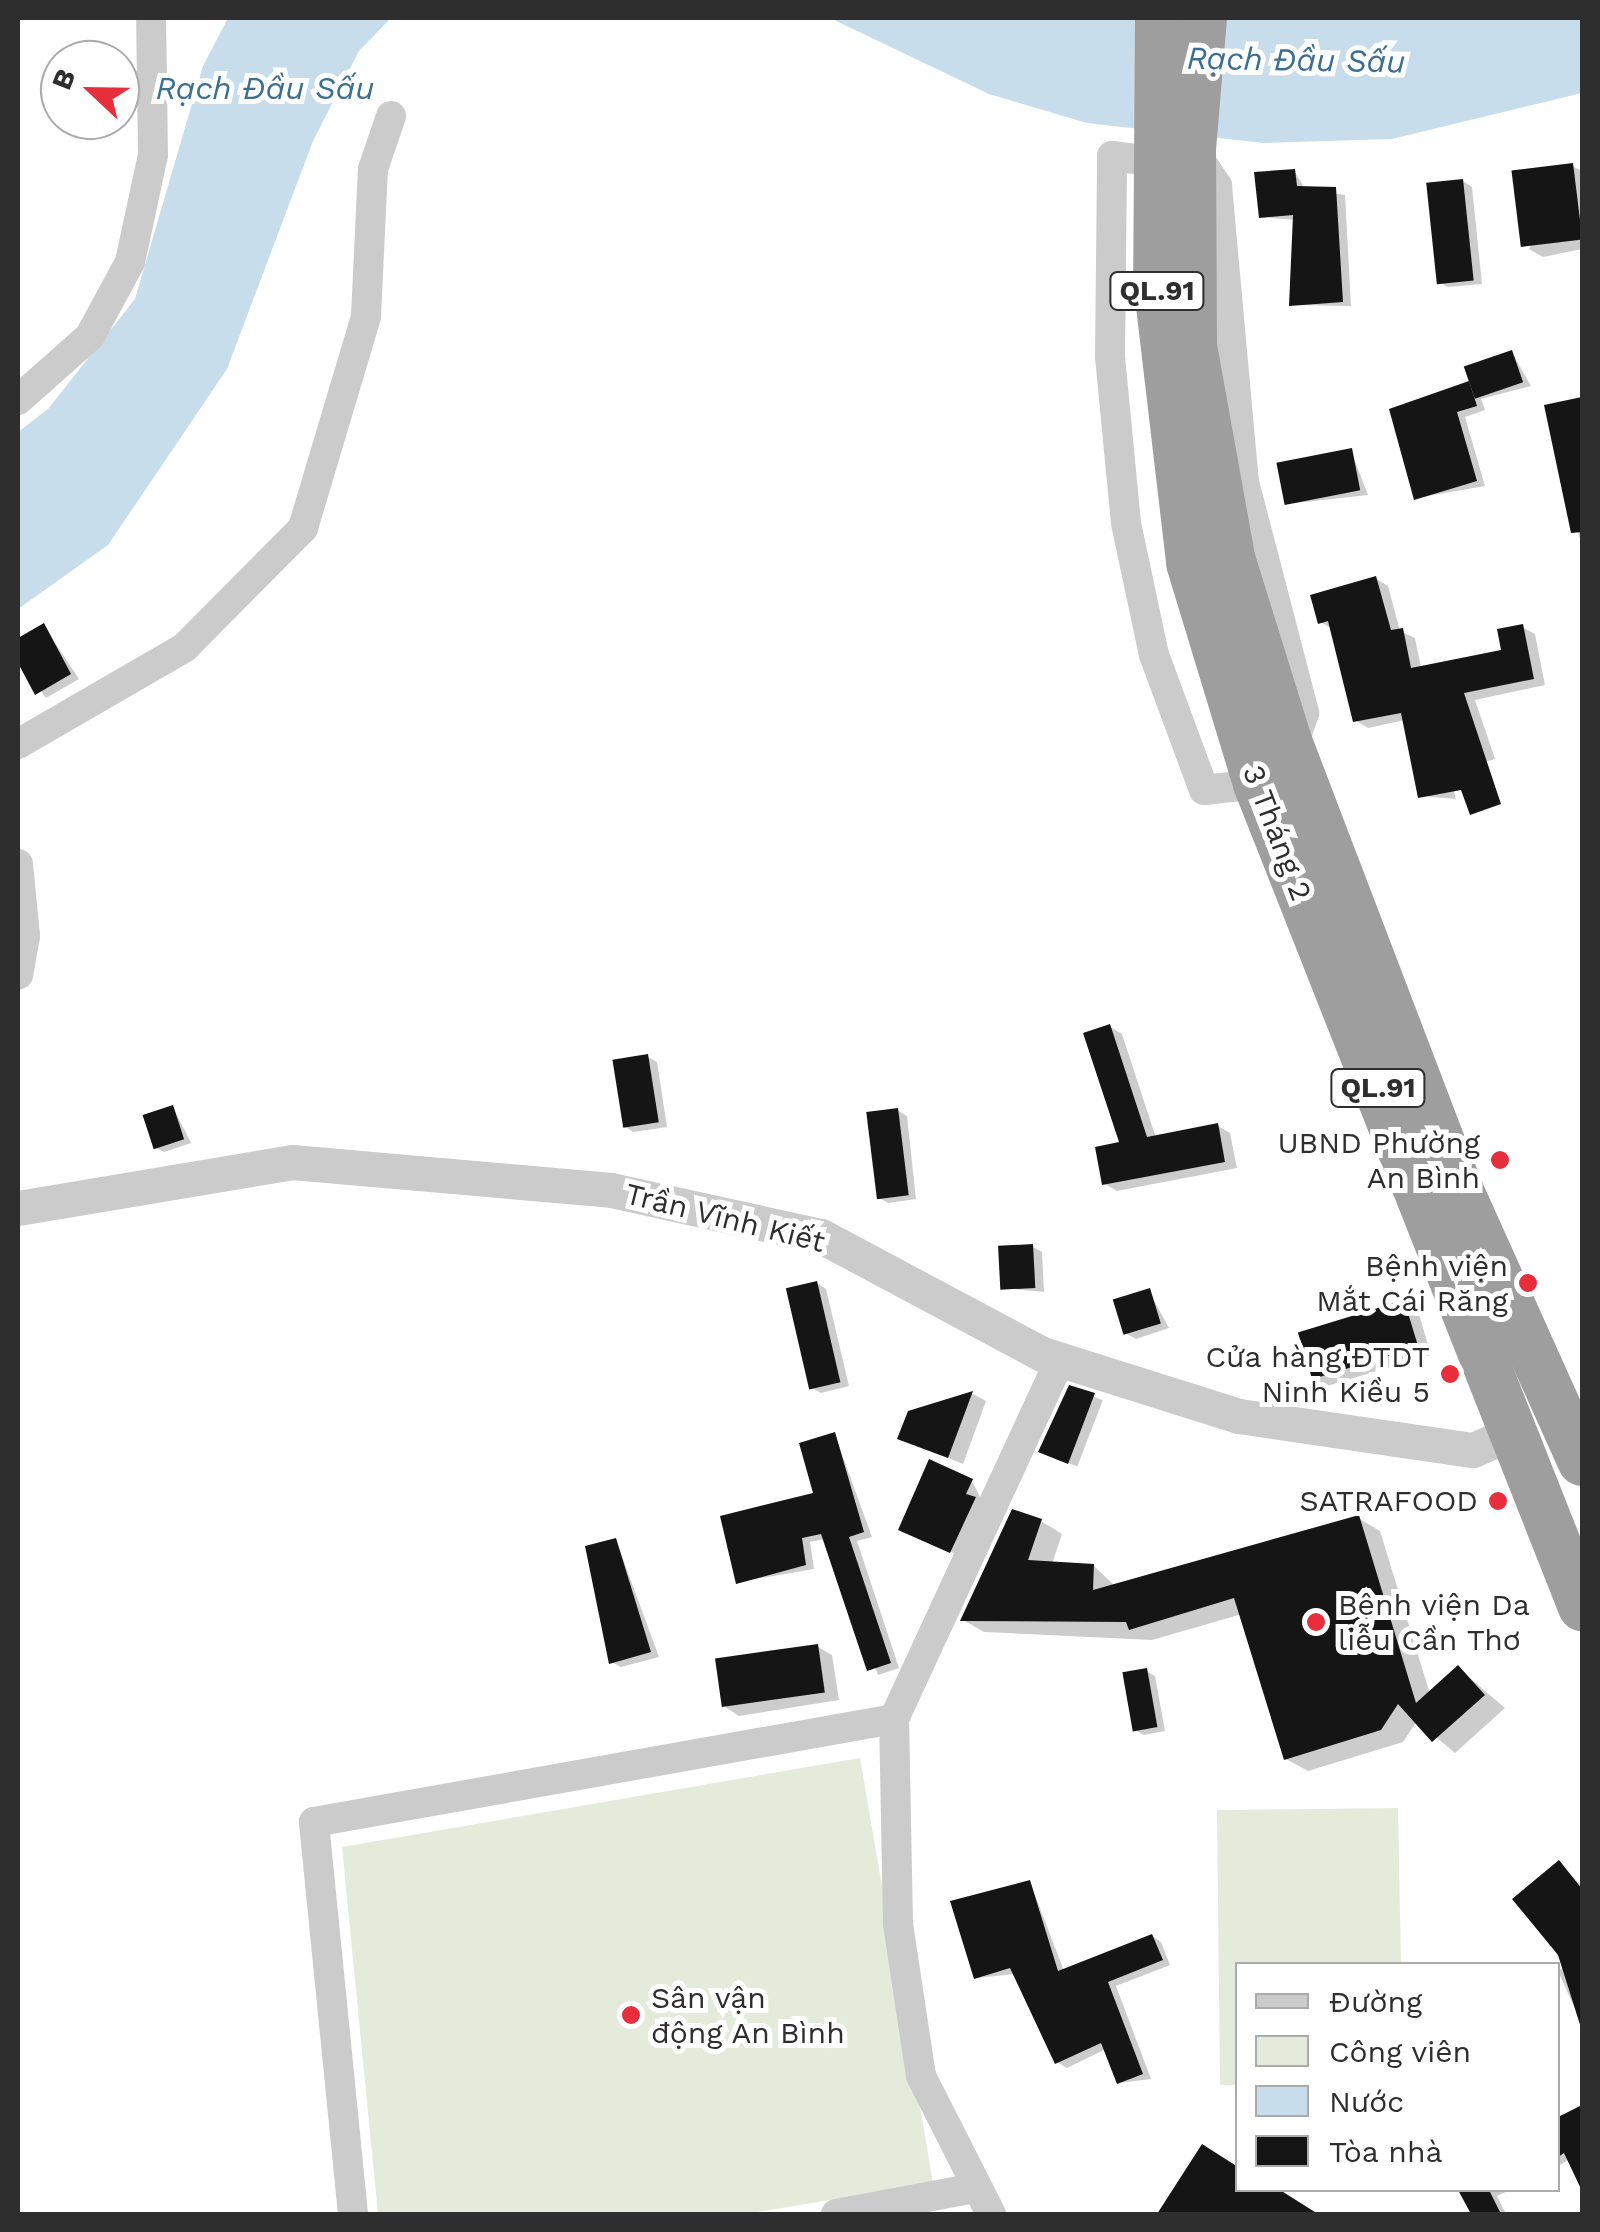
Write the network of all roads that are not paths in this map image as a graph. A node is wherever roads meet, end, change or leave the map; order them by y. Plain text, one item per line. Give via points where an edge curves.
1 (151, 18) edge
2 (1159, 18) edge
3 (1203, 18) edge
4 (390, 116) dead end
5 (18, 400) edge
6 (1211, 560) junction
7 (1288, 740) junction
8 (18, 744) edge
9 (1257, 784) junction
10 (18, 864) edge
11 (18, 974) edge
12 (18, 1208) edge
13 (1062, 1358) junction
14 (1514, 1432) junction
15 (1582, 1462) edge
16 (1582, 1607) edge
17 (894, 1718) junction
18 (970, 2188) junction
19 (353, 2214) edge
20 (836, 2214) edge
21 (991, 2214) edge

1 - 5 street via 153,155 130,262 90,336
2 - 6 highway, 3 Tháng 2 / QL.91, bridge via 1156,280
3 - 6 highway, 3 Tháng 2 / QL.91, bridge via 1192,150 1193,346
4 - 8 street via 373,169 366,316 304,528 186,647
6 - 7 highway, 3 Tháng 2 / QL.91
6 - 9 highway, 3 Tháng 2 / QL.91
7 - 9 street via 1304,714 1244,482 1228,359 1228,224 1205,168 1112,156 1112,375 1126,524 1154,655 1204,790
7 - 15 highway, 3 Tháng 2 / QL.91 via 1460,1191
9 - 14 highway, 3 Tháng 2 / QL.91
10 - 11 street via 25,936
12 - 13 street, Trần Vĩnh Kiết via 292,1162 611,1190 822,1236
13 - 14 street, Trần Vĩnh Kiết via 1239,1416 1474,1450
13 - 17 street
14 - 16 highway, 3 Tháng 2 / QL.91
17 - 18 street via 898,1924 921,2076
17 - 19 street via 314,1822
18 - 20 street
18 - 21 street

